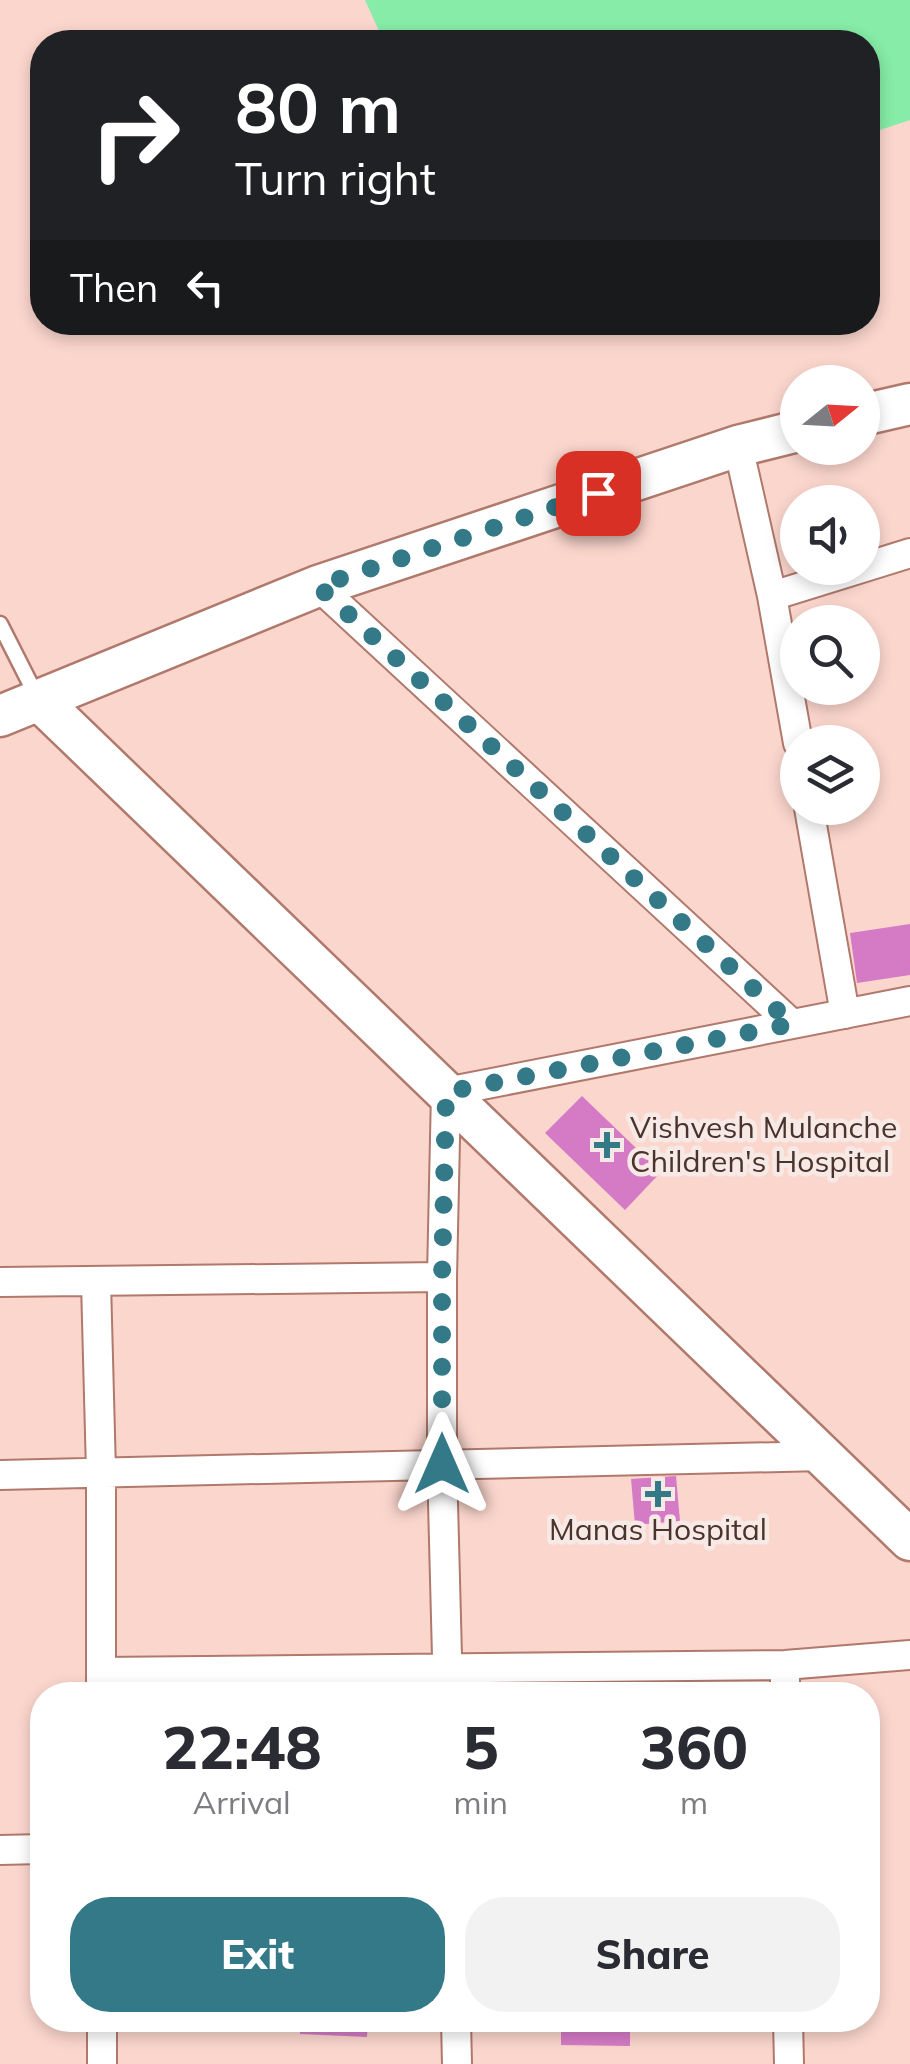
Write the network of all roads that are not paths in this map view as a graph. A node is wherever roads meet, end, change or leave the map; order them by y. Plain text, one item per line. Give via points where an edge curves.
1 (910, 404) edge
2 (880, 411) edge
3 (780, 436) edge
4 (738, 446) junction
5 (910, 553) edge
6 (318, 586) junction
7 (772, 596) junction
8 (0, 624) edge
9 (39, 700) junction
10 (0, 716) edge
11 (795, 725) edge
12 (812, 825) edge
13 (910, 1001) edge
14 (845, 1014) junction
15 (792, 1024) junction
16 (446, 1092) junction
17 (442, 1278) junction
18 (0, 1282) edge
19 (96, 1282) junction
20 (823, 1456) junction
21 (442, 1464) junction
22 (101, 1472) junction
23 (0, 1475) edge
24 (910, 1540) edge
25 (910, 1655) edge
26 (785, 1666) junction
27 (447, 1681) edge
28 (101, 1682) edge
29 (274, 1682) edge
30 (785, 1682) edge
31 (30, 1849) edge
32 (0, 1850) edge
33 (102, 2032) edge
34 (456, 2032) edge
35 (788, 2032) edge
36 (102, 2064) edge
37 (457, 2064) edge
38 (789, 2064) edge

1 - 2 main road
3 - 4 main road
4 - 6 main road
4 - 7 street
5 - 7 street
6 - 9 main road
6 - 15 street
7 - 11 street
8 - 9 lane
9 - 10 main road
9 - 16 main road
12 - 14 street
13 - 14 street
14 - 15 street
15 - 16 street
16 - 17 street
16 - 20 main road
17 - 19 street
17 - 21 street
18 - 19 street
19 - 22 street
20 - 21 street
20 - 24 main road
21 - 22 street
21 - 27 street
22 - 23 street
22 - 28 street
25 - 26 street
26 - 27 street
26 - 30 street
27 - 29 street
31 - 32 street
33 - 36 street
34 - 37 street
35 - 38 street

